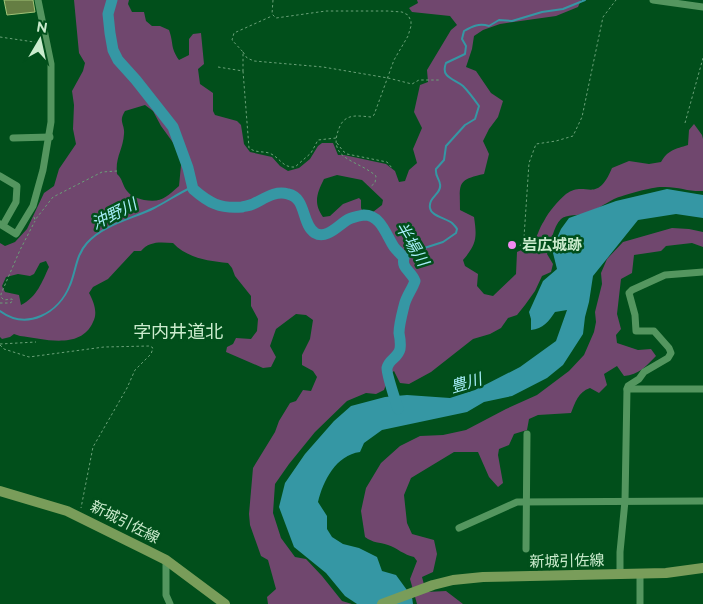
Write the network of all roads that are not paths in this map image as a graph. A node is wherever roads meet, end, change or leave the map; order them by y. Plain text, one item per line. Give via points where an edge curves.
1 (38, 0) edge
2 (653, 0) edge
3 (703, 7) edge
4 (50, 137) junction
5 (13, 138) dead end
6 (0, 176) edge
7 (2, 225) edge
8 (703, 272) edge
9 (627, 389) junction
10 (703, 389) edge
11 (527, 434) dead end
12 (0, 491) edge
13 (526, 501) junction
14 (625, 501) junction
15 (703, 501) edge
16 (459, 528) dead end
17 (526, 549) dead end
18 (166, 560) junction
19 (703, 568) edge
20 (640, 574) junction
21 (620, 575) junction
22 (170, 604) edge
23 (225, 604) edge
24 (382, 604) edge
25 (640, 604) edge

1 - 4 street via 52,71
2 - 3 street
4 - 5 street
4 - 7 street via 33,206 16,234
6 - 7 street via 17,186 16,202
8 - 9 street via 665,275 629,293 636,331 654,331 671,353
9 - 10 street
9 - 14 street
11 - 13 street
12 - 18 main road, 新城引佐線 via 80,516
13 - 14 street
13 - 16 street
13 - 17 street
14 - 15 street
14 - 21 street
18 - 22 street via 166,596
18 - 23 main road, 新城引佐線
19 - 20 main road, 新城引佐線
20 - 21 main road, 新城引佐線
20 - 25 street
21 - 24 main road, 新城引佐線 via 453,580

